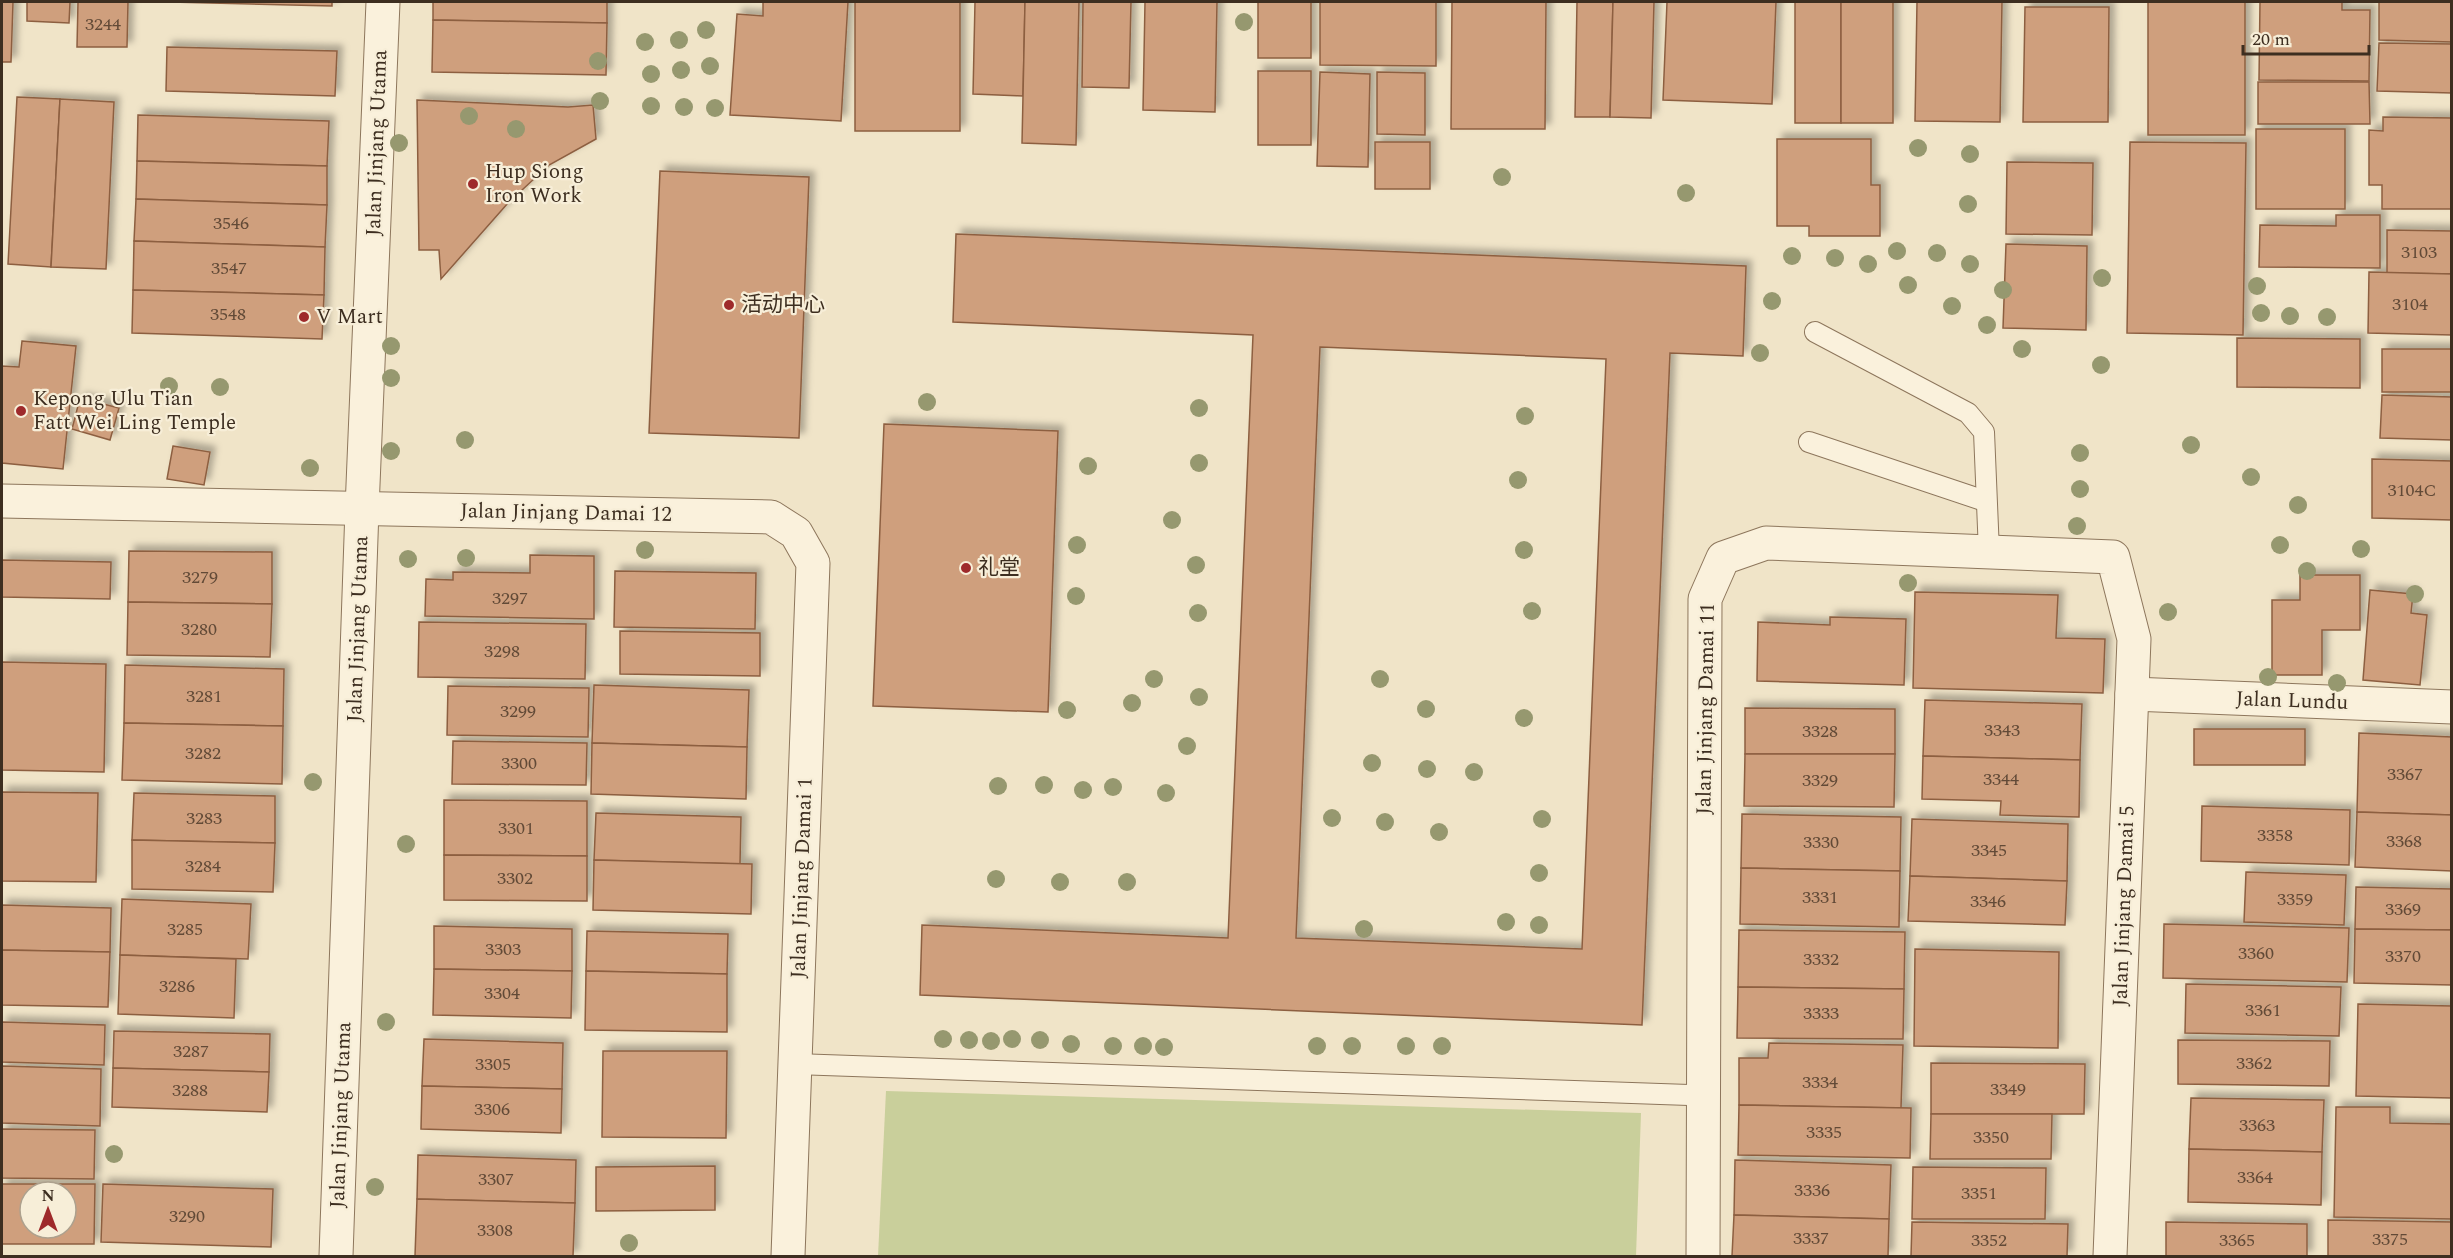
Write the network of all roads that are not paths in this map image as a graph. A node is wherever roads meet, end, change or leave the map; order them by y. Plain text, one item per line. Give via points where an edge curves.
1 (383, 2) edge
2 (1815, 332) dead end
3 (1809, 442) dead end
4 (2, 501) edge
5 (1985, 501) junction
6 (362, 509) junction
7 (771, 517) joint
8 (1989, 552) junction
9 (2113, 557) joint
10 (2132, 694) junction
11 (2451, 707) edge
12 (795, 1064) junction
13 (1703, 1093) junction
14 (336, 1257) edge
15 (788, 1257) edge
16 (1703, 1257) edge
17 (2110, 1257) edge

1 - 6 street, Jalan Jinjang Utama
2 - 5 lane via 1968,413 1984,432
3 - 5 lane
4 - 6 street, Jalan Jinjang Damai 12
5 - 8 lane
6 - 7 street, Jalan Jinjang Damai 12
6 - 14 street, Jalan Jinjang Utama
7 - 12 street, Jalan Jinjang Damai 1 via 796,533 813,563
8 - 9 street, Jalan Jinjang Damai 11
8 - 13 street, Jalan Jinjang Damai 11 via 1766,543 1723,558 1705,599
9 - 10 street, Jalan Jinjang Damai 5 via 2134,639
10 - 11 street, Jalan Lundu
10 - 17 street, Jalan Jinjang Damai 5
12 - 13 lane
12 - 15 street, Jalan Jinjang Damai 1
13 - 16 street, Jalan Jinjang Damai 11

